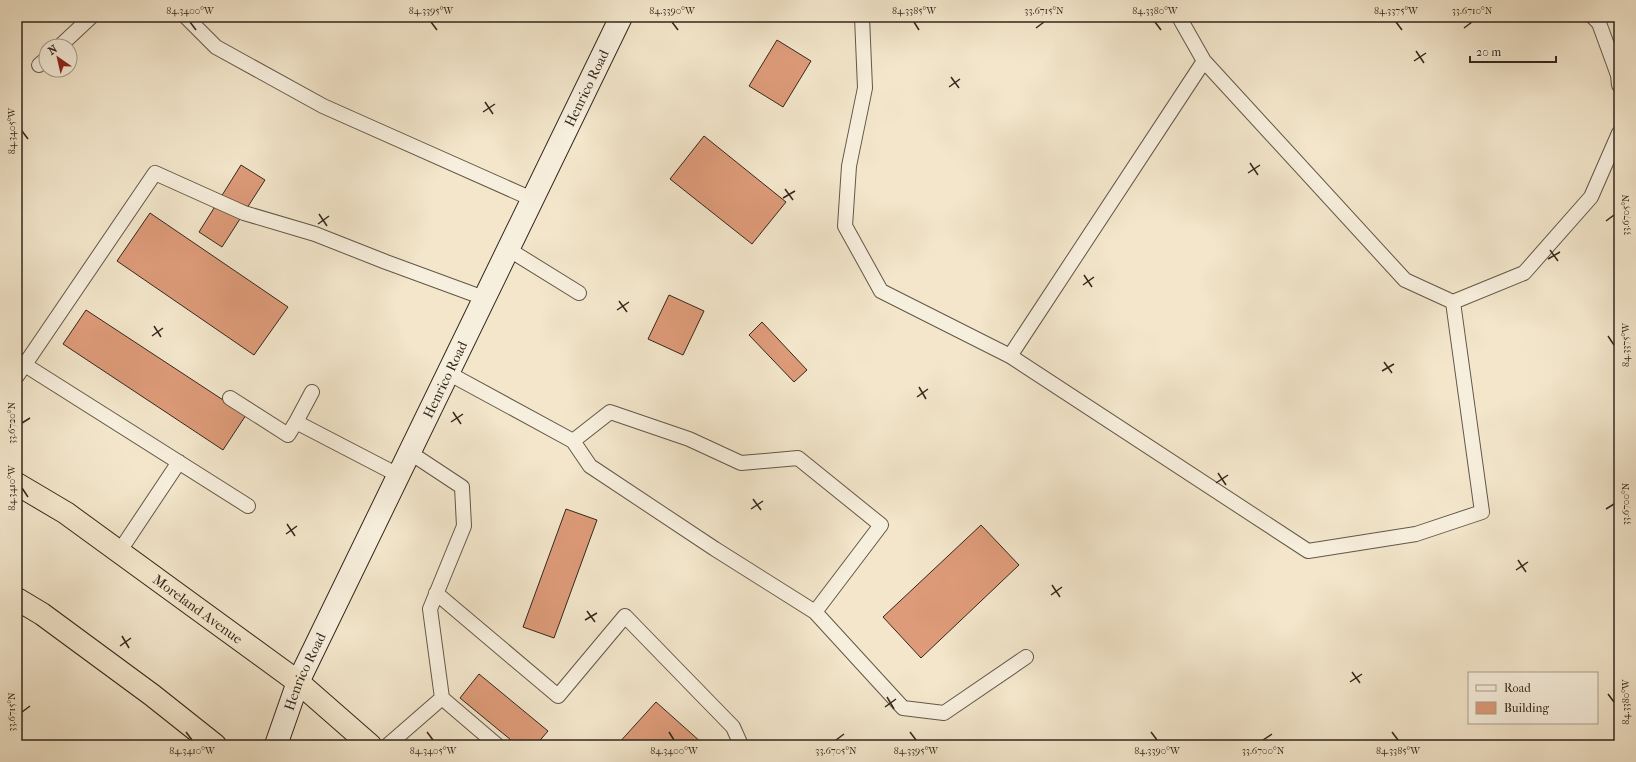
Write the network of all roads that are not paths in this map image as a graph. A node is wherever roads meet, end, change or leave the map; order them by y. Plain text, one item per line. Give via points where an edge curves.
1 (91, 17) edge
2 (186, 17) edge
3 (621, 17) edge
4 (862, 17) edge
5 (1179, 17) edge
6 (1593, 17) edge
7 (69, 38) edge
8 (1204, 61) junction
9 (1619, 85) edge
10 (1619, 133) edge
11 (532, 199) junction
12 (508, 250) junction
13 (579, 293) dead end
14 (484, 298) junction
15 (1453, 302) junction
16 (1010, 356) junction
17 (21, 370) edge
18 (448, 373) junction
19 (312, 392) dead end
20 (230, 398) dead end
21 (296, 422) junction
22 (573, 441) junction
23 (409, 452) junction
24 (179, 462) junction
25 (398, 475) junction
26 (17, 484) edge
27 (248, 506) dead end
28 (119, 552) junction
29 (436, 593) junction
30 (17, 599) edge
31 (815, 612) junction
32 (1026, 657) dead end
33 (298, 682) junction
34 (442, 698) junction
35 (215, 745) edge
36 (276, 745) edge
37 (370, 745) edge
38 (388, 745) edge
39 (497, 745) edge
40 (741, 745) edge

1 - 7 lane
2 - 11 lane via 216,47 323,106
3 - 11 street, Henrico Road
4 - 16 lane via 865,88 849,166 845,226 881,291
5 - 8 lane
6 - 9 lane via 1599,23 1618,75
8 - 15 lane via 1405,280
8 - 16 lane
10 - 15 lane via 1591,197 1524,273
11 - 12 street, Henrico Road
12 - 13 lane
12 - 14 street, Henrico Road
14 - 17 lane via 315,234 244,213 154,173
14 - 18 street, Henrico Road
15 - 16 lane via 1482,512 1416,534 1308,551
17 - 24 lane
18 - 22 lane
18 - 23 street, Henrico Road
19 - 21 lane
20 - 21 lane via 288,435
21 - 25 lane
22 - 31 lane via 590,466
22 - 31 lane via 610,412 689,439 741,463 798,458 881,525
23 - 25 street, Henrico Road
23 - 29 lane via 462,487 464,526
24 - 27 lane
24 - 28 lane
25 - 33 street, Henrico Road
26 - 28 highway, Moreland Avenue via 66,512
28 - 33 highway, Moreland Avenue
29 - 34 lane via 430,609
29 - 40 lane via 558,696 625,616 733,727
30 - 35 highway via 48,618
31 - 32 lane via 903,708 944,713
33 - 36 street, Henrico Road
33 - 37 highway, Moreland Avenue
34 - 38 lane
34 - 39 lane

